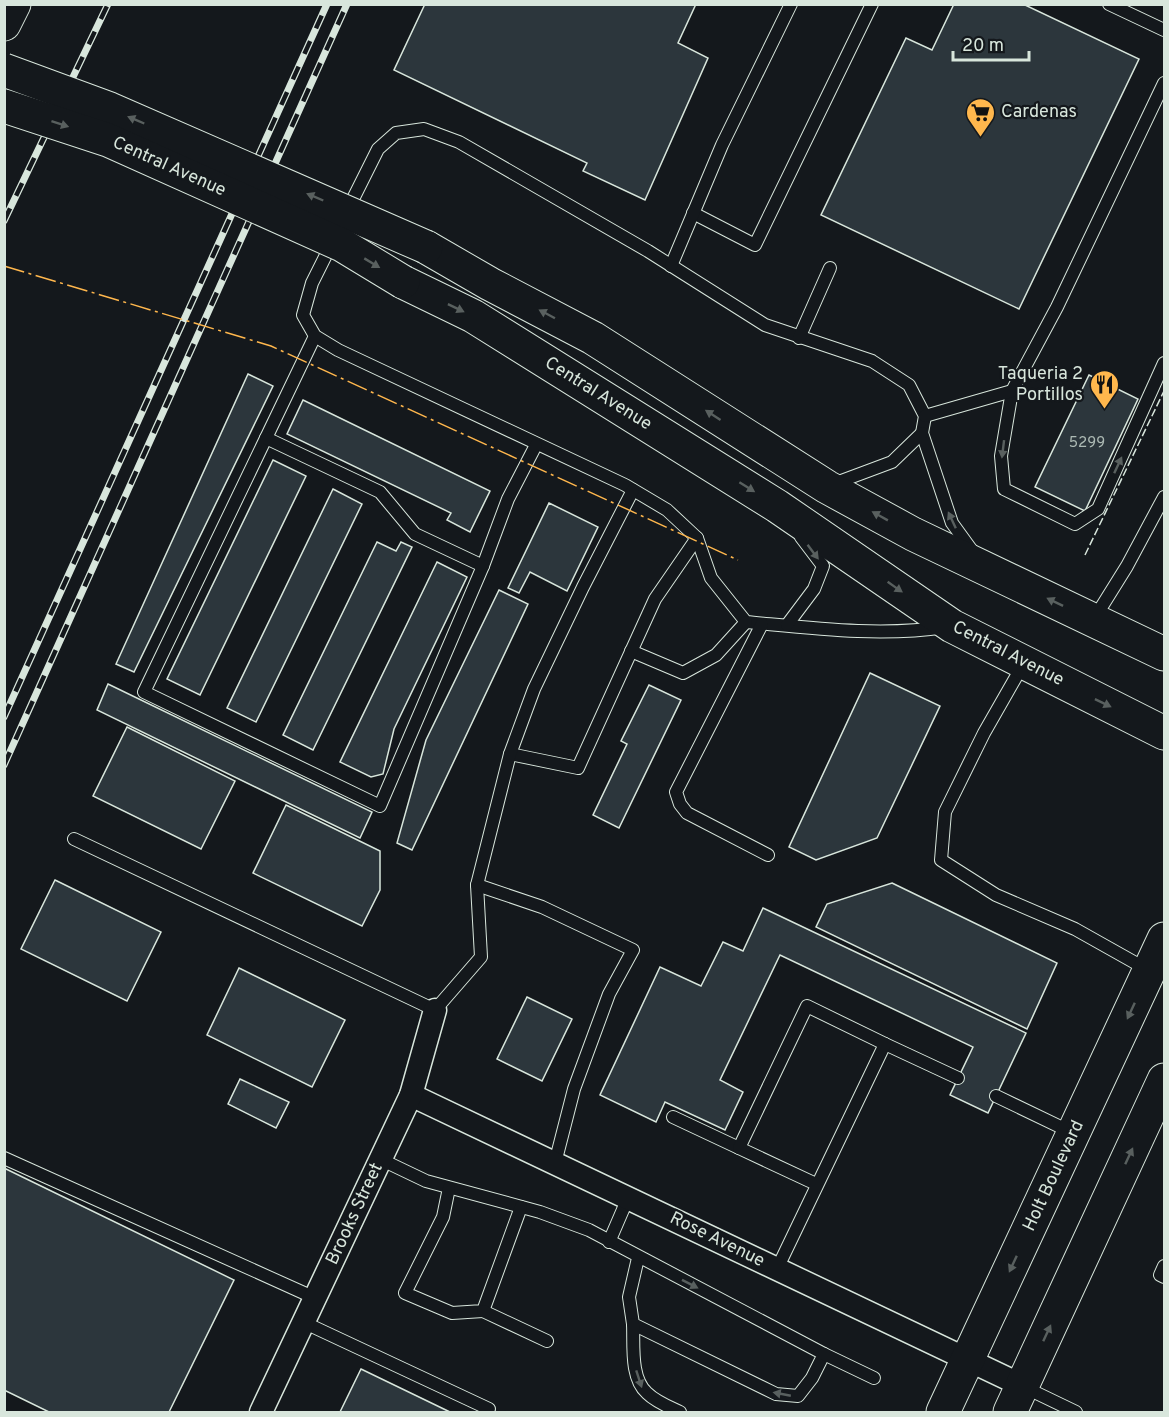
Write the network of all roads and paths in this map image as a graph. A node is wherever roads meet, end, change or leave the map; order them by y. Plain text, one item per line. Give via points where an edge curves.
1 (14, 4) edge
2 (791, 4) edge
3 (872, 4) edge
4 (1109, 4) edge
5 (4, 24) edge
6 (1164, 30) edge
7 (4, 70) edge
8 (1164, 83) edge
9 (4, 106) edge
10 (693, 213) junction
11 (671, 266) junction
12 (830, 268) dead end
13 (315, 336) junction
14 (799, 338) junction
15 (1164, 363) edge
16 (1012, 391) junction
17 (925, 416) junction
18 (922, 434) junction
19 (266, 438) junction
20 (536, 445) junction
21 (827, 487) junction
22 (633, 490) junction
23 (1164, 497) edge
24 (777, 506) junction
25 (697, 538) junction
26 (483, 566) junction
27 (985, 568) junction
28 (1093, 620) junction
29 (746, 622) junction
30 (762, 624) junction
31 (787, 625) junction
32 (952, 626) junction
33 (631, 651) junction
34 (1164, 654) edge
35 (1024, 663) junction
36 (1164, 733) edge
37 (510, 754) junction
38 (74, 839) dead end
39 (768, 855) dead end
40 (477, 885) junction
41 (1164, 939) edge
42 (1150, 971) junction
43 (435, 1010) junction
44 (885, 1044) junction
45 (958, 1078) dead end
46 (1164, 1080) edge
47 (411, 1095) junction
48 (996, 1096) dead end
49 (673, 1117) dead end
50 (1074, 1133) junction
51 (739, 1148) junction
52 (4, 1158) edge
53 (381, 1159) junction
54 (555, 1163) junction
55 (816, 1184) junction
56 (449, 1188) junction
57 (628, 1198) junction
58 (521, 1207) junction
59 (609, 1242) junction
60 (638, 1258) junction
61 (1164, 1266) edge
62 (777, 1269) junction
63 (1164, 1277) edge
64 (315, 1298) junction
65 (483, 1311) junction
66 (303, 1322) junction
67 (633, 1324) junction
68 (548, 1341) dead end
69 (824, 1354) junction
70 (967, 1360) junction
71 (874, 1378) dead end
72 (1016, 1399) edge
73 (489, 1409) dead end
74 (261, 1413) edge
75 (680, 1413) edge
76 (943, 1413) edge
77 (1076, 1413) edge

1 - 5 main road
2 - 10 lane
3 - 10 lane via 755,244
4 - 6 lane
21 -> 7 main road, Central Avenue, bridge via 593,338 426,247 110,109
8 - 16 lane via 1057,307
9 -> 24 main road, Central Avenue, bridge via 118,145 342,244 403,282 473,316
10 - 11 lane
11 - 13 lane via 459,142 424,129 396,133 378,149 312,283 303,315
11 - 14 lane via 765,325
12 - 14 lane
13 - 19 lane
13 - 20 lane
14 - 17 lane via 872,362 909,385
16 -> 15 lane via 1001,456 1004,489 1074,524 1098,509
16 - 17 lane
17 - 18 lane
18 - 21 lane via 892,462
27 -> 18 lane via 952,523
19 - 26 lane via 380,492 415,534
19 - 26 lane via 144,692 380,806
20 - 22 lane
20 - 26 lane via 508,499
27 -> 21 main road, Central Avenue
22 - 25 lane via 667,510
22 - 37 lane via 534,689
23 - 28 lane
24 -> 31 lane via 823,566 814,589
24 -> 32 main road, Central Avenue
25 - 29 lane via 711,578
25 - 33 lane via 655,599
28 -> 27 main road, Central Avenue
28 - 34 main road, Central Avenue
29 - 30 lane
29 - 33 lane via 716,655 683,673
30 - 31 lane
30 - 39 lane via 676,792 687,813
31 - 32 lane via 853,630
32 - 35 main road, Central Avenue
33 - 37 lane via 578,768
35 -> 36 main road, Central Avenue
35 - 42 lane via 945,812 941,860 996,895 1075,929
37 - 40 lane
38 - 43 lane
40 - 43 lane via 482,957
40 - 54 lane via 542,907 633,950 609,994 581,1068
41 - 42 main road, Holt Boulevard
42 -> 50 main road, Holt Boulevard
43 - 47 street, Brooks Street
44 - 45 lane
44 - 51 lane via 807,1006
44 - 55 lane
72 -> 46 main road
47 - 53 street, Brooks Street
47 - 54 street, Rose Avenue
48 - 50 lane
49 - 51 lane
50 -> 70 main road, Holt Boulevard
51 - 55 lane
52 - 64 lane
53 - 56 lane
53 - 64 street, Brooks Street
54 - 57 street, Rose Avenue
55 - 62 lane
56 - 58 lane
56 - 65 lane via 443,1217 405,1293 452,1313
57 - 59 lane
57 - 62 street, Rose Avenue
58 - 59 lane via 589,1230
58 - 65 lane
59 - 60 lane
60 - 67 lane via 629,1297
60 -> 69 lane
61 - 63 lane via 1160,1275
62 - 70 street, Rose Avenue
64 - 66 street, Brooks Street
65 - 68 lane
66 - 73 lane
66 - 74 street, Brooks Street
69 -> 67 lane via 798,1396 776,1394
67 -> 75 lane via 636,1372 641,1386 647,1394
69 - 71 lane
70 - 72 street, Rose Avenue
70 - 76 main road, Holt Boulevard
72 - 77 lane

